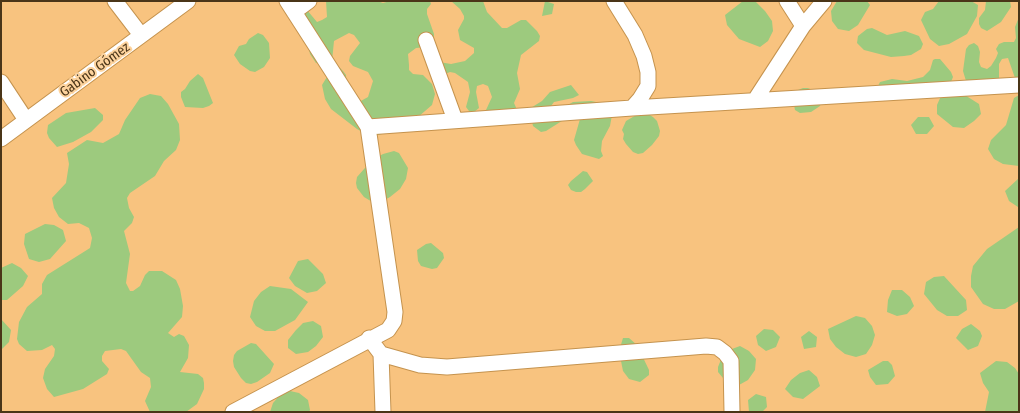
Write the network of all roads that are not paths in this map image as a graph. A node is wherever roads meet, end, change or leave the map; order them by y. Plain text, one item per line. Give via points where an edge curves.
1 (116, 1) edge
2 (188, 1) edge
3 (309, 1) edge
4 (614, 1) edge
5 (787, 1) edge
6 (824, 1) edge
7 (291, 7) edge
8 (803, 26) junction
9 (141, 36) junction
10 (426, 40) dead end
11 (1, 82) edge
12 (1019, 85) edge
13 (755, 100) junction
14 (632, 108) junction
15 (26, 120) junction
16 (455, 120) junction
17 (368, 127) junction
18 (1, 139) edge
19 (369, 338) junction
20 (381, 354) junction
21 (233, 412) edge
22 (383, 412) edge
23 (732, 412) edge

1 - 9 street
2 - 9 street, Gabino Gómez
3 - 7 street
4 - 14 street via 635,35 648,72 648,86
5 - 8 street
6 - 8 street
7 - 17 street
8 - 13 street
9 - 15 street, Gabino Gómez
10 - 16 street
11 - 15 street
12 - 13 street
13 - 14 street
14 - 16 street
15 - 18 street, Gabino Gómez
16 - 17 street
17 - 19 street via 395,312 394,321 388,330
19 - 20 street
19 - 21 street
20 - 22 street
20 - 23 street via 420,365 447,367 717,347 731,361

